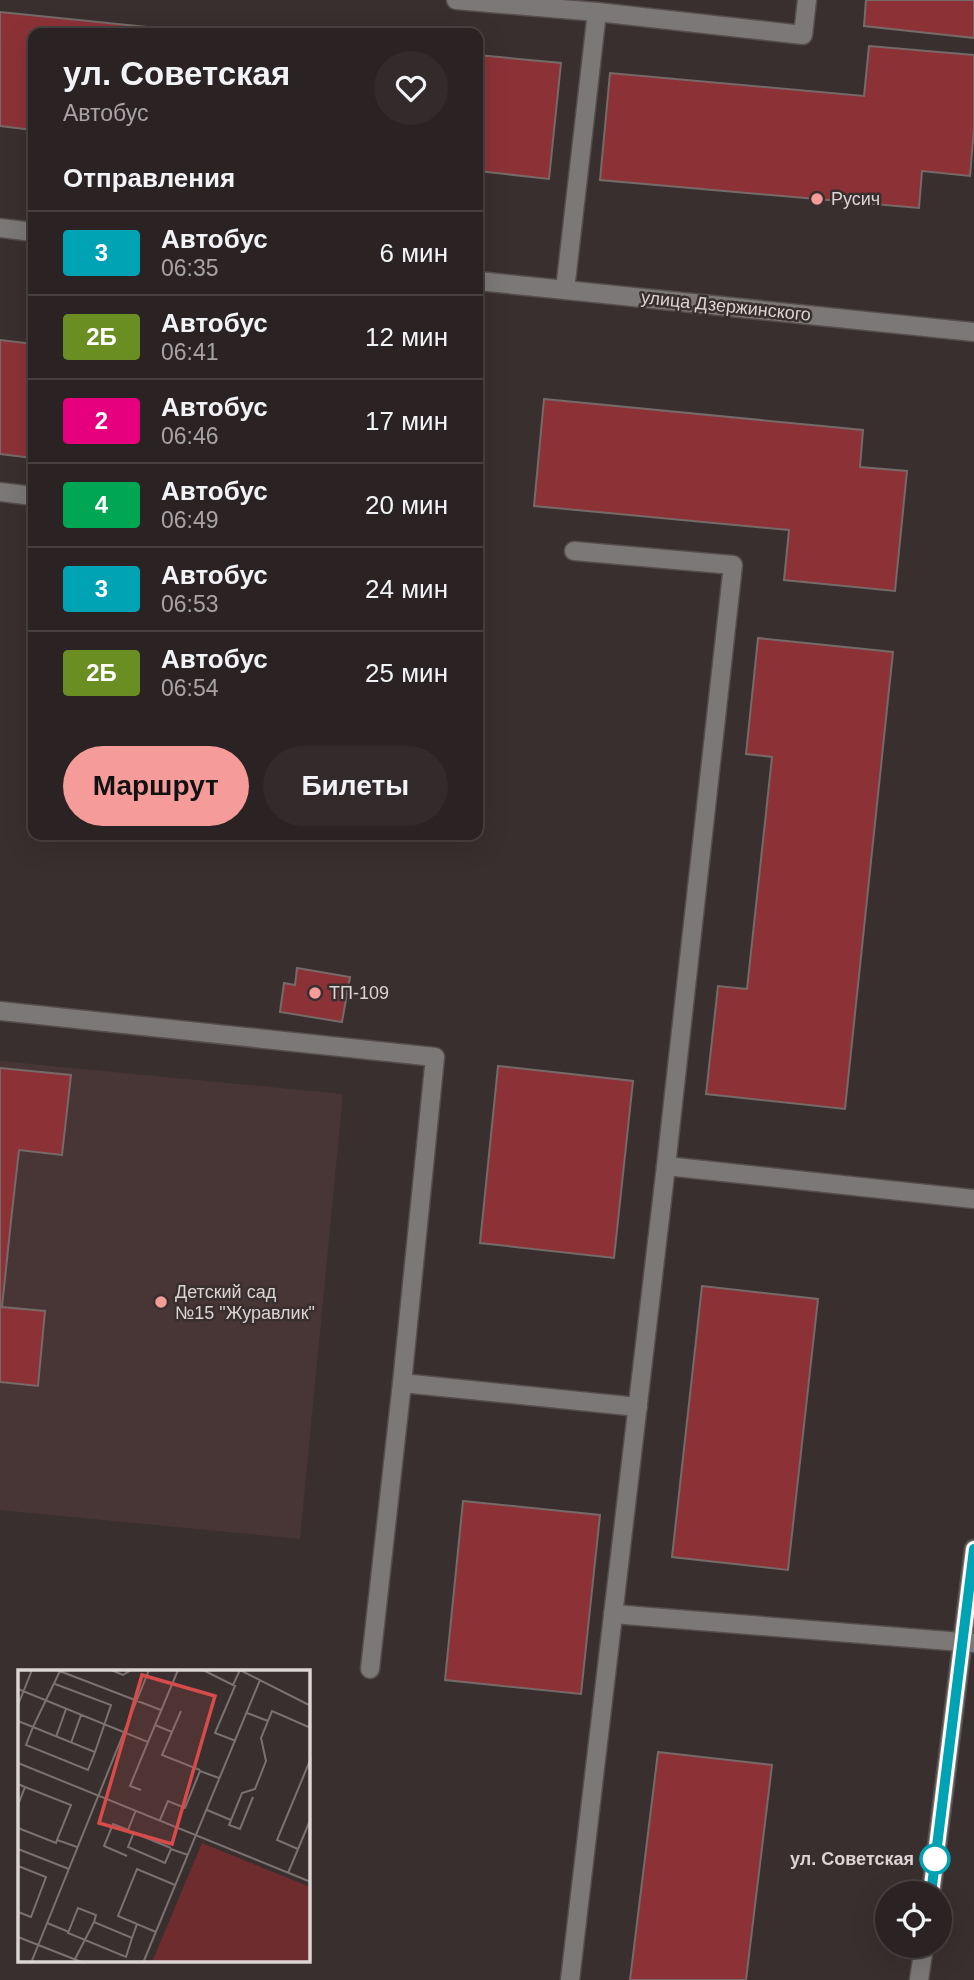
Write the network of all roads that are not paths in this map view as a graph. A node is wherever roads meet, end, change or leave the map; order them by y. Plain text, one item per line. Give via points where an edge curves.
1 (456, 0) edge
2 (807, 0) edge
3 (519, 2) edge
4 (597, 12) junction
5 (0, 228) edge
6 (28, 231) edge
7 (483, 282) edge
8 (565, 290) junction
9 (974, 332) edge
10 (0, 492) edge
11 (28, 495) edge
12 (574, 551) dead end
13 (0, 1011) edge
14 (666, 1166) junction
15 (974, 1199) edge
16 (402, 1383) junction
17 (638, 1407) junction
18 (974, 1549) edge
19 (613, 1614) junction
20 (969, 1642) edge
21 (370, 1669) dead end
22 (933, 1881) edge
23 (922, 1958) edge
24 (570, 1980) edge
25 (919, 1980) edge

1 - 3 street
2 - 4 street via 803,34
3 - 4 street
4 - 8 street
5 - 6 street
7 - 8 street, улица Дзержинского
8 - 9 street, улица Дзержинского
10 - 11 street
12 - 14 street via 733,565
13 - 16 street via 435,1057
14 - 15 street
14 - 17 street
16 - 17 street
16 - 21 street
17 - 19 street
18 - 20 street
19 - 20 street
19 - 24 street
20 - 22 street
23 - 25 street

